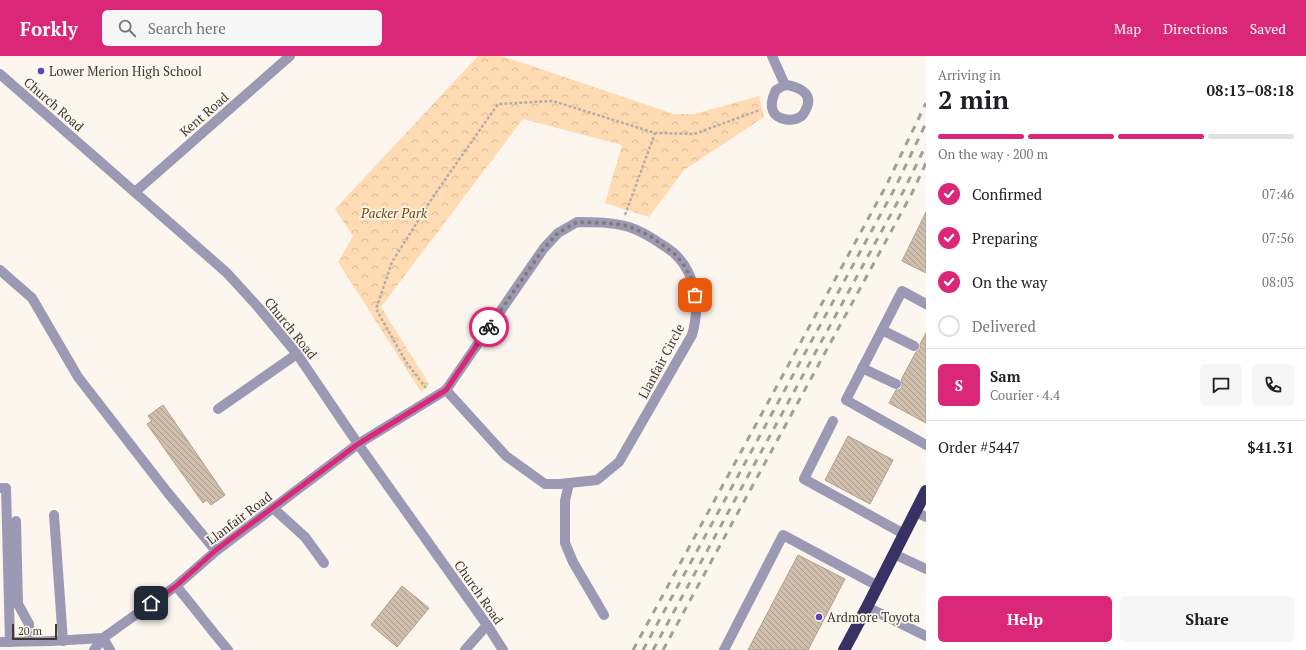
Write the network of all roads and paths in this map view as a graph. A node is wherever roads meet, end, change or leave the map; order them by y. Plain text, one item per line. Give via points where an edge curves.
1 (290, 56) edge
2 (772, 56) edge
3 (0, 74) edge
4 (785, 85) junction
5 (772, 106) junction
6 (655, 133) junction
7 (136, 192) junction
8 (621, 225) junction
9 (0, 270) edge
10 (926, 304) edge
11 (882, 330) junction
12 (914, 346) dead end
13 (297, 354) junction
14 (862, 368) junction
15 (896, 384) dead end
16 (446, 390) junction
17 (433, 398) junction
18 (218, 409) dead end
19 (832, 421) dead end
20 (358, 444) junction
21 (926, 445) edge
22 (569, 483) junction
23 (0, 488) edge
24 (925, 495) edge
25 (273, 508) junction
26 (921, 514) edge
27 (54, 515) dead end
28 (16, 521) dead end
29 (904, 534) junction
30 (216, 550) junction
31 (894, 554) junction
32 (324, 563) dead end
33 (926, 569) edge
34 (176, 586) junction
35 (878, 586) junction
36 (867, 607) junction
37 (604, 615) dead end
38 (487, 625) junction
39 (926, 636) edge
40 (103, 638) junction
41 (30, 641) junction
42 (63, 641) junction
43 (5, 642) edge
44 (51, 646) edge
45 (94, 650) edge
46 (110, 650) edge
47 (228, 650) edge
48 (465, 650) edge
49 (503, 650) edge
50 (724, 650) edge
51 (844, 650) edge

1 - 7 street, Kent Road
2 - 4 street
3 - 7 street, Church Road
4 - 5 street via 776,90
4 - 5 street via 800,89 807,96 809,102 804,114 791,120 783,119 776,115
5 - 6 path via 694,134
6 - 8 path
6 - 17 path via 553,100 498,104 435,194 392,262 376,309 406,362
7 - 13 street, Church Road via 227,273
8 - 16 street, Llanfair Circle via 577,222 558,233 544,248
8 - 22 street, Llanfair Circle via 650,236 676,255 693,281 696,322 692,335 619,462 597,480
9 - 30 street via 32,298 78,377
10 - 11 street via 902,291
11 - 12 street
11 - 14 street
13 - 18 street
13 - 20 street, Church Road
14 - 15 street
14 - 21 street via 846,400
16 - 17 street, Llanfair Circle
16 - 22 street, Llanfair Circle via 506,456 545,484
17 - 20 street, Llanfair Circle
19 - 29 street via 804,478
20 - 25 street, Llanfair Road
20 - 38 street, Church Road
22 - 37 street via 565,501 565,543 573,562
23 - 43 street via 6,488
24 - 26 highway
25 - 30 street, Llanfair Road
25 - 32 street via 305,537
26 - 29 highway
27 - 42 street
28 - 41 street via 18,604 29,624
29 - 31 highway
30 - 34 street, Llanfair Road
31 - 33 street
31 - 35 highway
34 - 40 street, Llanfair Road
34 - 47 street
35 - 36 highway
35 - 50 street via 783,535
36 - 39 street
36 - 51 highway
38 - 48 street
38 - 49 street, Church Road
40 - 42 street
40 - 45 street
40 - 46 street
41 - 43 street
41 - 44 street
42 - 44 street

